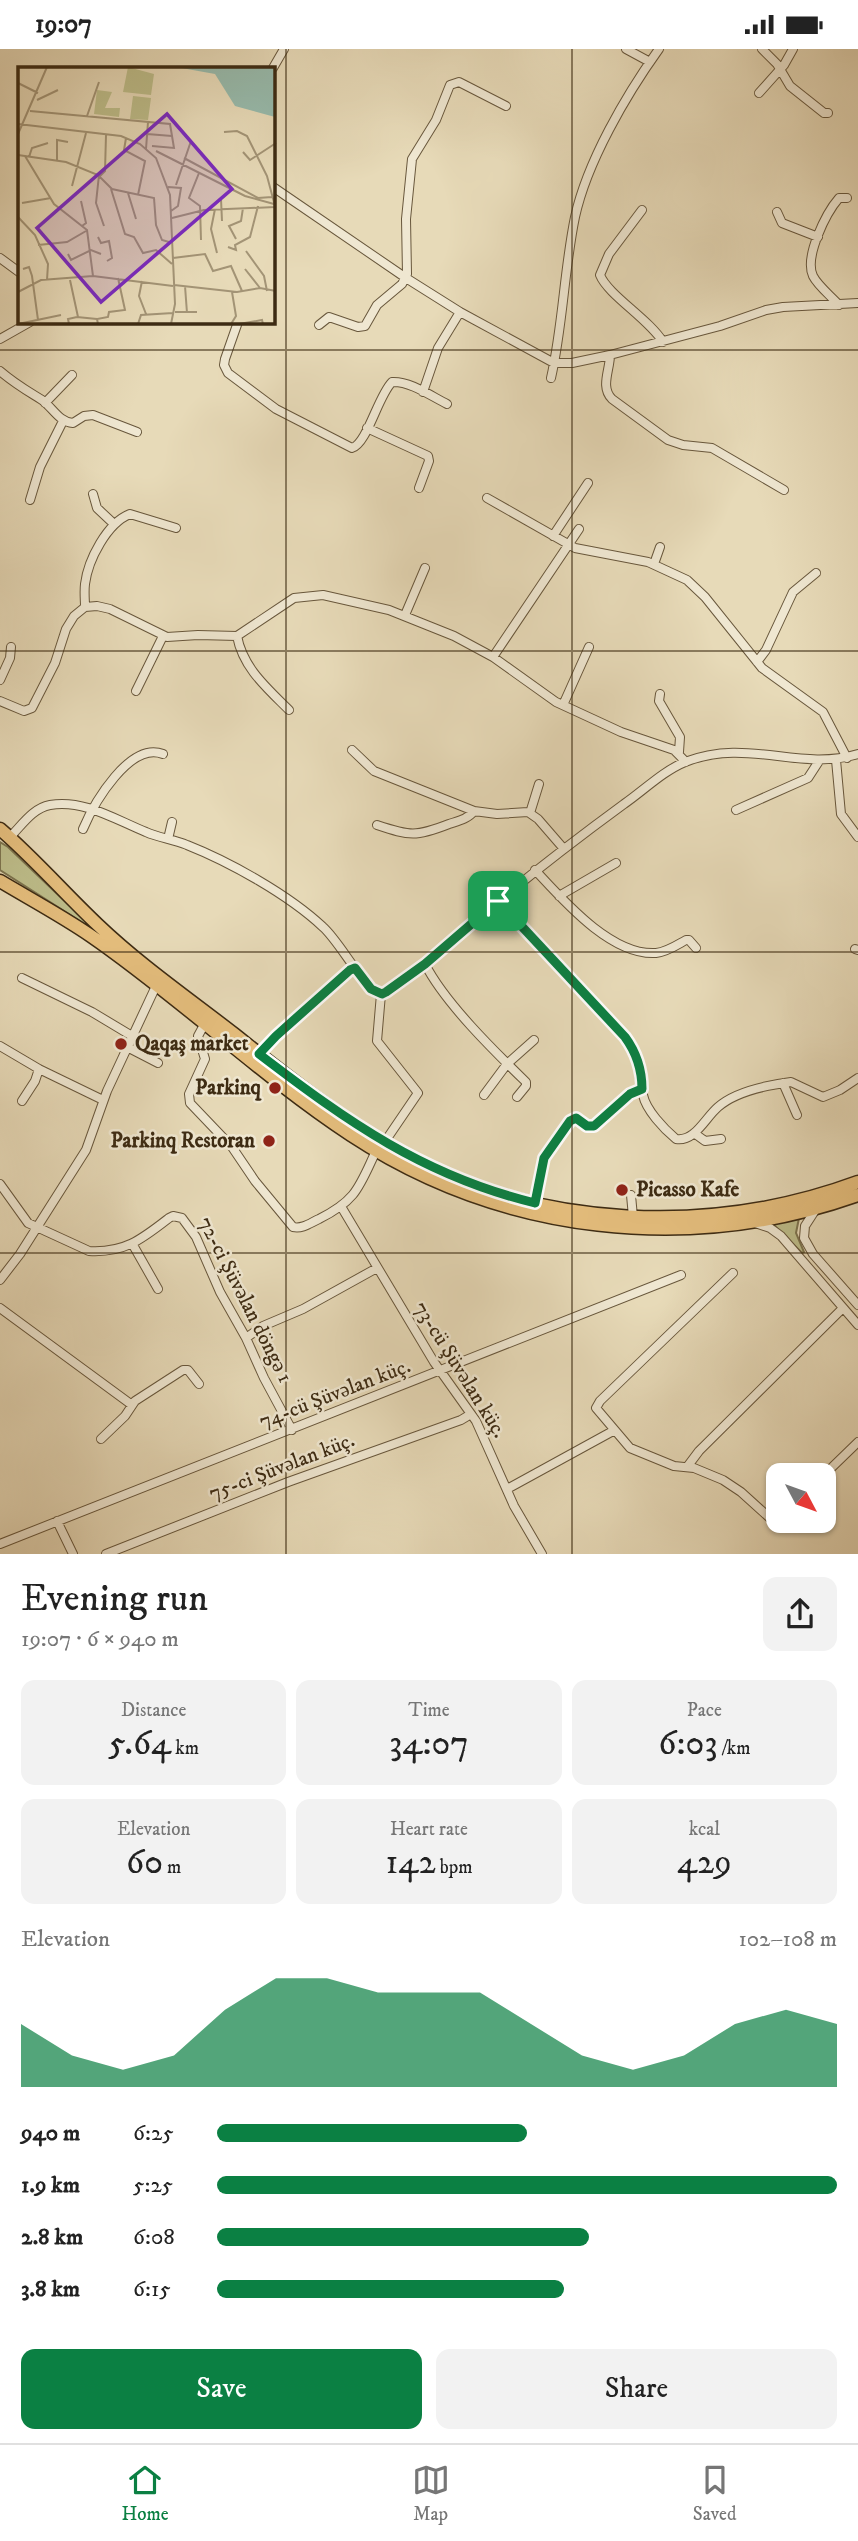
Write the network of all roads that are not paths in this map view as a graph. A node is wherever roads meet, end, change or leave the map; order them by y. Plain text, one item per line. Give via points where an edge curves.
1 (284, 49) edge
2 (626, 49) edge
3 (659, 49) edge
4 (762, 49) edge
5 (793, 49) edge
6 (650, 62) junction
7 (274, 67) edge
8 (779, 71) junction
9 (759, 93) dead end
10 (506, 106) dead end
11 (828, 113) dead end
12 (275, 188) edge
13 (848, 198) dead end
14 (642, 210) dead end
15 (777, 212) dead end
16 (818, 237) junction
17 (0, 258) edge
18 (18, 271) edge
19 (406, 278) junction
20 (858, 303) edge
21 (839, 305) junction
22 (460, 312) junction
23 (26, 324) edge
24 (237, 324) edge
25 (319, 325) dead end
26 (0, 339) edge
27 (663, 342) junction
28 (610, 355) junction
29 (555, 363) junction
30 (0, 371) edge
31 (72, 375) dead end
32 (551, 378) dead end
33 (423, 392) junction
34 (45, 403) junction
35 (447, 404) dead end
36 (64, 421) junction
37 (367, 428) junction
38 (137, 432) dead end
39 (588, 482) dead end
40 (419, 488) dead end
41 (783, 490) dead end
42 (93, 493) dead end
43 (487, 498) dead end
44 (30, 500) dead end
45 (114, 524) junction
46 (176, 527) dead end
47 (579, 529) dead end
48 (553, 536) junction
49 (568, 545) junction
50 (660, 547) dead end
51 (654, 564) junction
52 (425, 568) dead end
53 (816, 573) dead end
54 (85, 607) junction
55 (405, 615) junction
56 (163, 636) junction
57 (237, 636) junction
58 (11, 647) dead end
59 (589, 647) dead end
60 (493, 657) junction
61 (757, 662) junction
62 (0, 680) edge
63 (136, 691) dead end
64 (660, 694) dead end
65 (0, 701) edge
66 (563, 705) junction
67 (289, 710) dead end
68 (352, 750) dead end
69 (679, 752) junction
70 (163, 754) dead end
71 (858, 754) edge
72 (847, 758) junction
73 (836, 760) junction
74 (819, 761) junction
75 (686, 762) junction
76 (539, 785) dead end
77 (92, 809) junction
78 (736, 810) dead end
79 (474, 811) junction
80 (530, 814) junction
81 (172, 822) dead end
82 (377, 825) dead end
83 (83, 829) dead end
84 (3, 835) edge
85 (858, 837) edge
86 (168, 839) junction
87 (564, 849) junction
88 (616, 863) dead end
89 (535, 870) junction
90 (0, 881) edge
91 (559, 896) junction
92 (498, 901) junction
93 (696, 949) dead end
94 (425, 964) junction
95 (355, 968) junction
96 (22, 978) dead end
97 (156, 986) junction
98 (382, 994) junction
99 (204, 1025) junction
100 (132, 1036) junction
101 (534, 1040) dead end
102 (0, 1046) edge
103 (127, 1047) junction
104 (259, 1054) junction
105 (159, 1063) dead end
106 (507, 1064) junction
107 (39, 1069) junction
108 (858, 1078) edge
109 (783, 1083) junction
110 (642, 1089) junction
111 (484, 1095) dead end
112 (517, 1097) dead end
113 (103, 1100) junction
114 (22, 1101) dead end
115 (797, 1115) dead end
116 (694, 1133) junction
117 (721, 1139) dead end
118 (380, 1147) junction
119 (858, 1182) edge
120 (0, 1184) edge
121 (631, 1195) dead end
122 (858, 1195) edge
123 (535, 1203) junction
124 (342, 1208) junction
125 (817, 1209) junction
126 (634, 1217) junction
127 (752, 1223) junction
128 (37, 1228) junction
129 (133, 1245) junction
130 (377, 1268) junction
131 (733, 1273) dead end
132 (681, 1275) dead end
133 (0, 1280) edge
134 (158, 1289) dead end
135 (858, 1305) edge
136 (0, 1308) edge
137 (843, 1308) junction
138 (858, 1325) edge
139 (246, 1338) junction
140 (441, 1371) junction
141 (199, 1384) dead end
142 (132, 1405) junction
143 (471, 1414) junction
144 (292, 1430) junction
145 (613, 1431) junction
146 (101, 1439) dead end
147 (858, 1442) edge
148 (836, 1463) edge
149 (687, 1467) junction
150 (507, 1489) junction
151 (766, 1514) edge
152 (57, 1521) junction
153 (0, 1544) edge
154 (73, 1554) edge
155 (106, 1554) edge
156 (542, 1554) edge

1 - 7 street
2 - 6 street
3 - 6 street
4 - 8 street
5 - 8 street
6 - 29 street via 622,107 579,202
8 - 9 street
8 - 11 street via 790,86
10 - 19 street via 459,82 450,85 436,120 412,159
12 - 19 street
13 - 16 street via 839,198 834,204
14 - 27 street via 609,254 600,275
15 - 16 street via 782,223
16 - 21 street via 811,272
17 - 18 street
19 - 22 street
19 - 25 street via 377,305 365,326 329,317
20 - 21 street
21 - 27 street via 766,310
22 - 29 street
22 - 33 street via 438,348
23 - 26 street
24 - 37 street via 225,359 228,373 276,409 352,448 359,445
27 - 28 street
28 - 29 street
28 - 41 street via 605,387 611,399 668,440 712,448
29 - 32 street
30 - 34 street
31 - 34 street
33 - 35 street
33 - 37 street via 392,383
34 - 36 street
36 - 38 street via 73,423 93,415
36 - 44 street via 40,467
37 - 40 street via 428,457
39 - 48 street
42 - 45 street via 97,508
43 - 48 street
45 - 46 street via 130,514
45 - 54 street via 88,571
47 - 49 street
48 - 49 street
49 - 51 street
49 - 60 street
50 - 51 street
51 - 61 street via 699,590
52 - 55 street
53 - 61 street via 793,592
54 - 56 street via 110,609
54 - 65 street via 66,629 32,708 24,711
55 - 57 street via 338,597 306,595 289,600
55 - 60 street
56 - 57 street
56 - 63 street
57 - 67 street via 242,654 259,680
58 - 62 street
59 - 66 street
60 - 66 street
61 - 72 street via 823,712
64 - 69 street via 659,701 680,737
66 - 69 street
68 - 79 street via 374,771
69 - 75 street
70 - 77 street via 149,752 131,761
71 - 72 street
72 - 73 street
73 - 74 street
73 - 85 street via 841,814
74 - 75 street via 737,751
74 - 78 street via 808,778
75 - 87 street
76 - 80 street
77 - 83 street
77 - 84 street via 46,805
77 - 86 street
79 - 80 street
79 - 82 street via 467,818 417,835
80 - 87 street
81 - 86 street
84 - 104 main road via 108,934
86 - 95 street via 211,856 298,906 332,935
87 - 89 street
88 - 91 street
89 - 91 street
89 - 92 street
90 - 97 main road via 89,934
91 - 93 street via 588,923 629,949 660,953 686,940
92 - 94 street
92 - 110 street via 625,1037 636,1053
94 - 98 street
94 - 106 street via 435,983
95 - 98 street via 371,989
95 - 104 street
96 - 100 street
97 - 99 main road
97 - 100 street
98 - 118 street via 377,1041 418,1093
99 - 118 main road via 312,1108
99 - 124 street via 198,1036 205,1059 189,1094 190,1103 232,1147 293,1227 301,1228
100 - 103 street
101 - 106 street
102 - 107 street
103 - 105 street
103 - 113 street
104 - 118 main road
106 - 111 street
106 - 112 street via 527,1084
107 - 113 street
107 - 114 street
108 - 109 street via 823,1097 795,1083
109 - 115 street
109 - 116 street via 727,1100
110 - 116 street via 646,1104 671,1135 680,1140
110 - 123 street via 594,1126 576,1118 570,1121 544,1158
113 - 128 street via 86,1150
116 - 117 street via 705,1141
118 - 123 main road via 488,1191
118 - 124 street
118 - 127 main road via 446,1186 548,1218 634,1229 684,1230
119 - 126 main road via 750,1211
120 - 128 street via 22,1217
121 - 126 street
122 - 125 main road
123 - 126 main road
124 - 130 street, 73-cü Şüvəlan küç.
125 - 127 main road
125 - 135 street via 805,1226 806,1244
127 - 137 street via 770,1228 780,1237
128 - 129 street, 72-ci Şüvəlan döngə 1 via 89,1251
128 - 133 street
129 - 134 street
129 - 139 street, 72-ci Şüvəlan döngə 1 via 169,1218 183,1218
130 - 139 street
130 - 140 street, 73-cü Şüvəlan küç.
131 - 145 street via 597,1405
132 - 140 street, 74-cü Şüvəlan küç.
136 - 142 street
137 - 138 street
137 - 149 street
139 - 144 street, 72-ci Şüvəlan döngə 1
140 - 143 street, 73-cü Şüvəlan küç.
140 - 144 street, 74-cü Şüvəlan küç.
141 - 142 street via 186,1369
142 - 146 street
143 - 150 street, 73-cü Şüvəlan küç.
143 - 155 street, 75-ci Şüvəlan küç.
144 - 152 street, 74-cü Şüvəlan küç.
145 - 149 street via 635,1451
145 - 150 street
147 - 148 street
149 - 151 street via 723,1480
150 - 156 street, 73-cü Şüvəlan küç.
152 - 153 street, 74-cü Şüvəlan küç.
152 - 154 street

